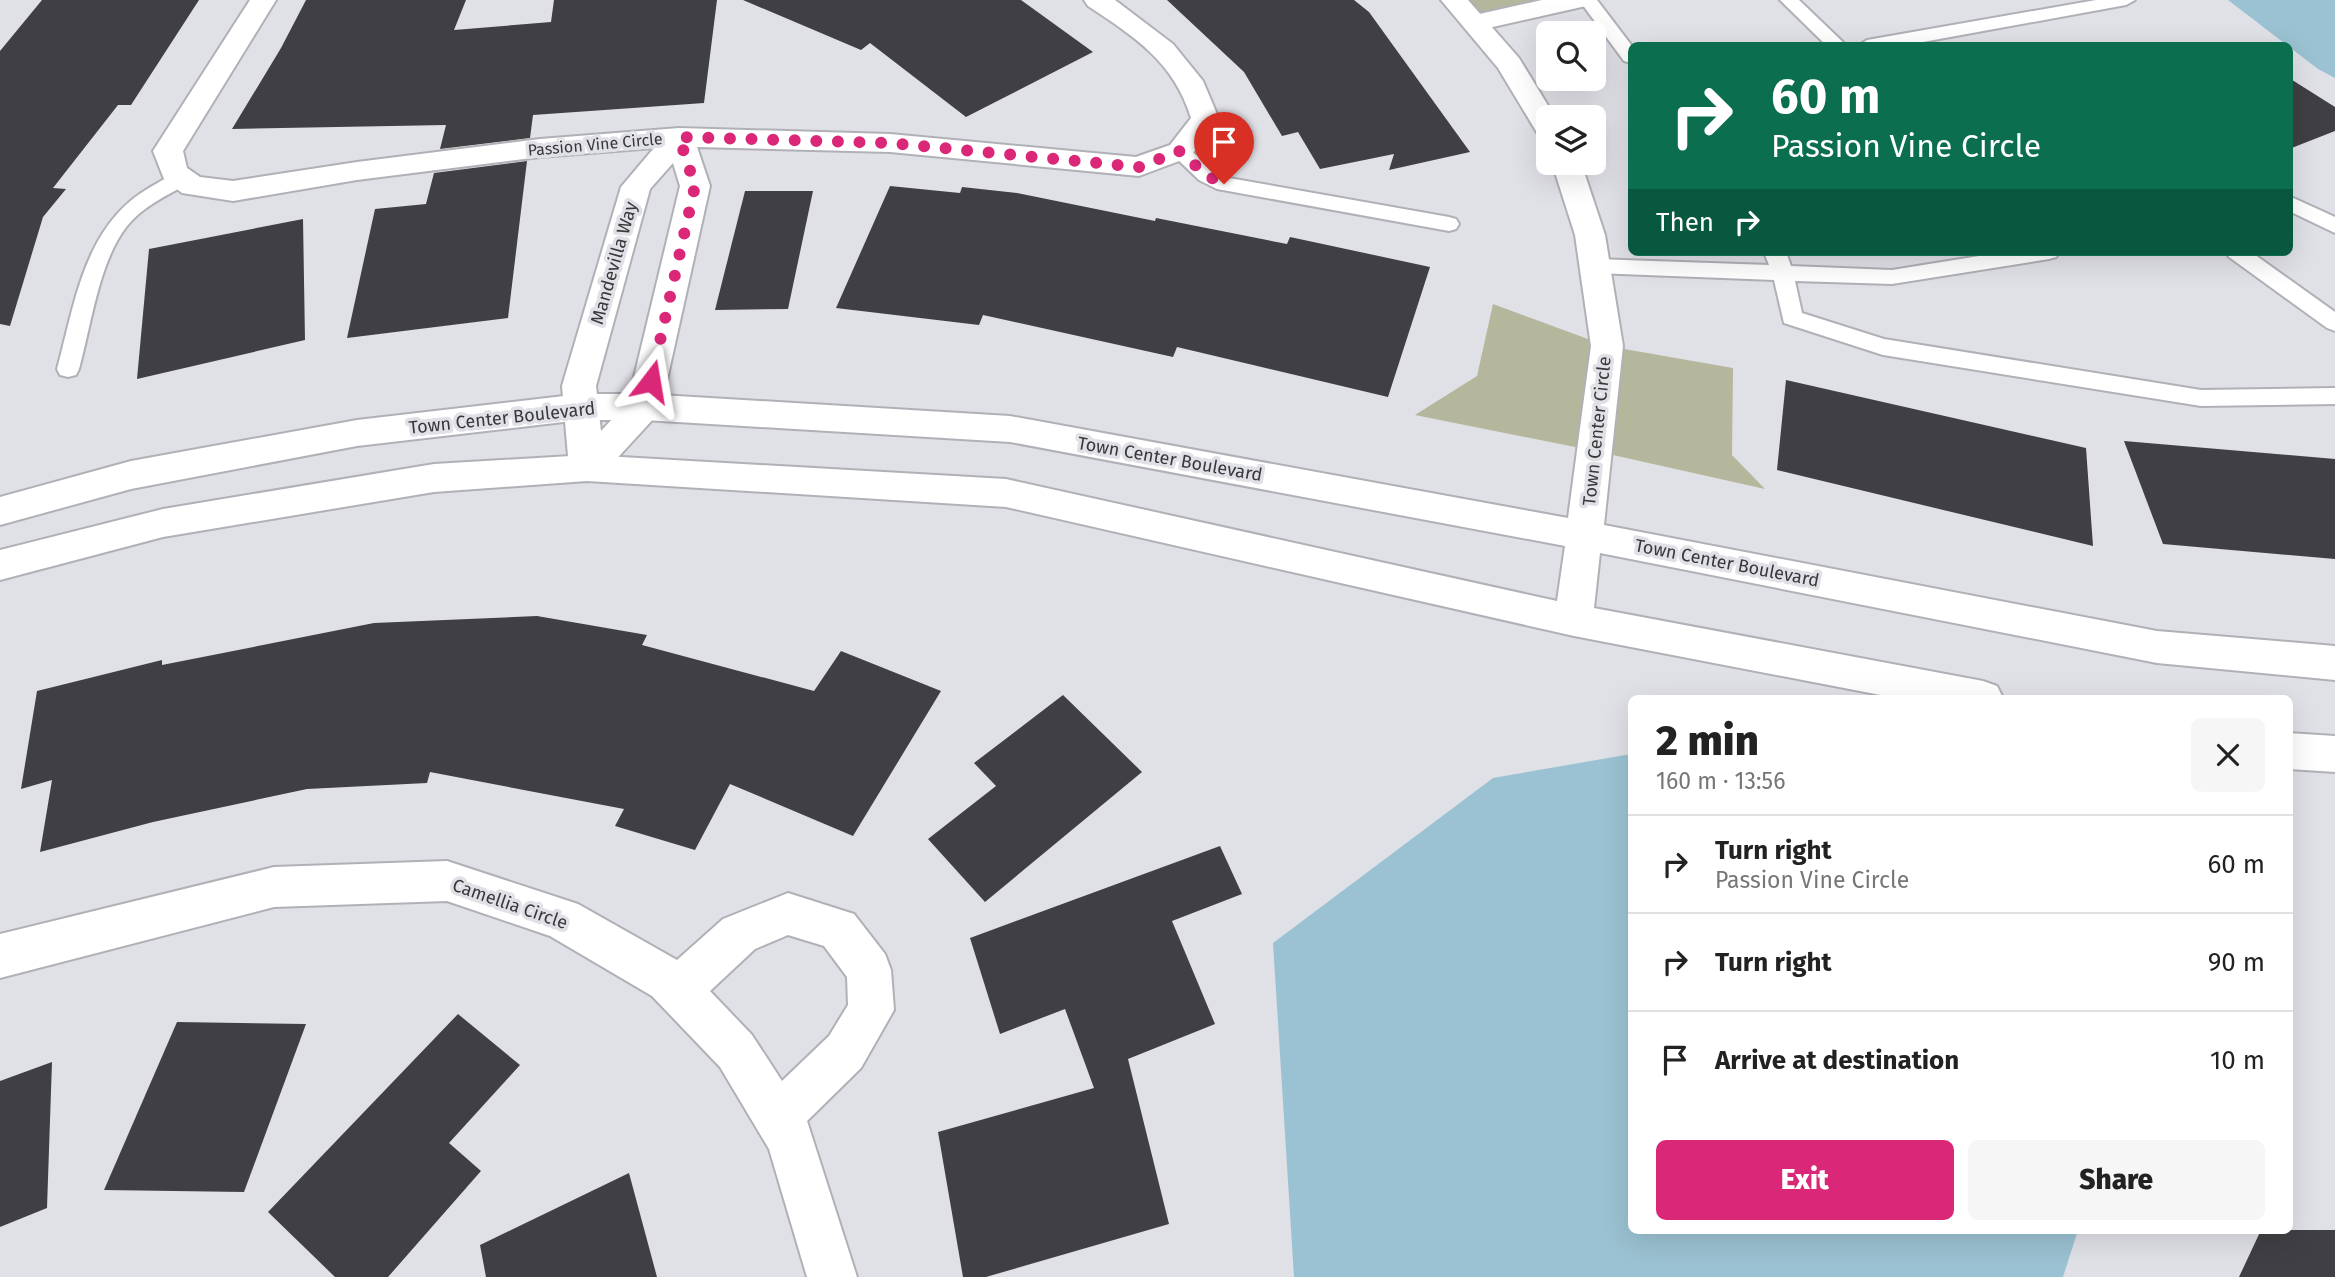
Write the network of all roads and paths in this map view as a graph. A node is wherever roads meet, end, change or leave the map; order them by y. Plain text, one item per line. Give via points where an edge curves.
1 (263, 0) edge
2 (1097, 0) edge
3 (1454, 0) edge
4 (1577, 0) edge
5 (1588, 0) edge
6 (1789, 0) edge
7 (2126, 0) edge
8 (1475, 23) junction
9 (1834, 42) edge
10 (1890, 42) edge
11 (1628, 53) edge
12 (1536, 109) edge
13 (679, 137) junction
14 (1180, 151) junction
15 (1570, 175) edge
16 (182, 178) junction
17 (2293, 206) edge
18 (1449, 224) dead end
19 (2335, 226) edge
20 (2024, 256) edge
21 (2242, 256) edge
22 (1779, 263) edge
23 (1595, 266) junction
24 (2335, 323) edge
25 (68, 369) dead end
26 (2335, 396) edge
27 (581, 407) junction
28 (644, 407) junction
29 (587, 468) junction
30 (0, 511) edge
31 (1586, 536) junction
32 (0, 565) edge
33 (1574, 620) junction
34 (2335, 663) edge
35 (1967, 695) edge
36 (2293, 751) edge
37 (2335, 754) edge
38 (0, 956) edge
39 (678, 989) junction
40 (777, 1116) junction
41 (832, 1277) edge

1 - 16 street via 168,151 174,172
2 - 14 street via 1135,25 1183,68 1200,96 1205,119
3 - 8 street
4 - 8 street
5 - 11 lane
6 - 9 lane
7 - 10 lane
8 - 12 street via 1509,64
13 - 14 street, Passion Vine Circle via 890,143 1139,167
13 - 16 street, Passion Vine Circle via 540,148 233,191 192,186
13 - 27 street, Mandevilla Way via 636,187 579,386
13 - 28 street via 695,186
14 - 18 lane via 1206,175 1224,184
15 - 23 street, Town Center Circle
16 - 25 lane via 120,221 102,254
17 - 19 lane
20 - 22 lane via 1892,277
21 - 24 lane
22 - 23 lane
22 - 26 lane via 1792,318 1883,347 2201,398
23 - 31 street, Town Center Circle via 1607,346
27 - 28 street, Town Center Boulevard
27 - 29 street, Mandevilla Way
27 - 30 street, Town Center Boulevard via 358,433 131,475
28 - 29 street
28 - 31 street, Town Center Boulevard via 1010,429
29 - 32 street via 434,478 163,523
29 - 33 street via 1006,493
31 - 33 street, Town Center Circle
31 - 34 street, Town Center Boulevard via 2157,647
33 - 35 street
36 - 37 street
38 - 39 street, Camellia Circle via 274,887 447,881 562,919
39 - 40 street, Camellia Circle via 736,1051
39 - 40 street via 739,934 788,914 838,929 869,970 871,1010 845,1052
40 - 41 street, Camellia Circle via 790,1138

